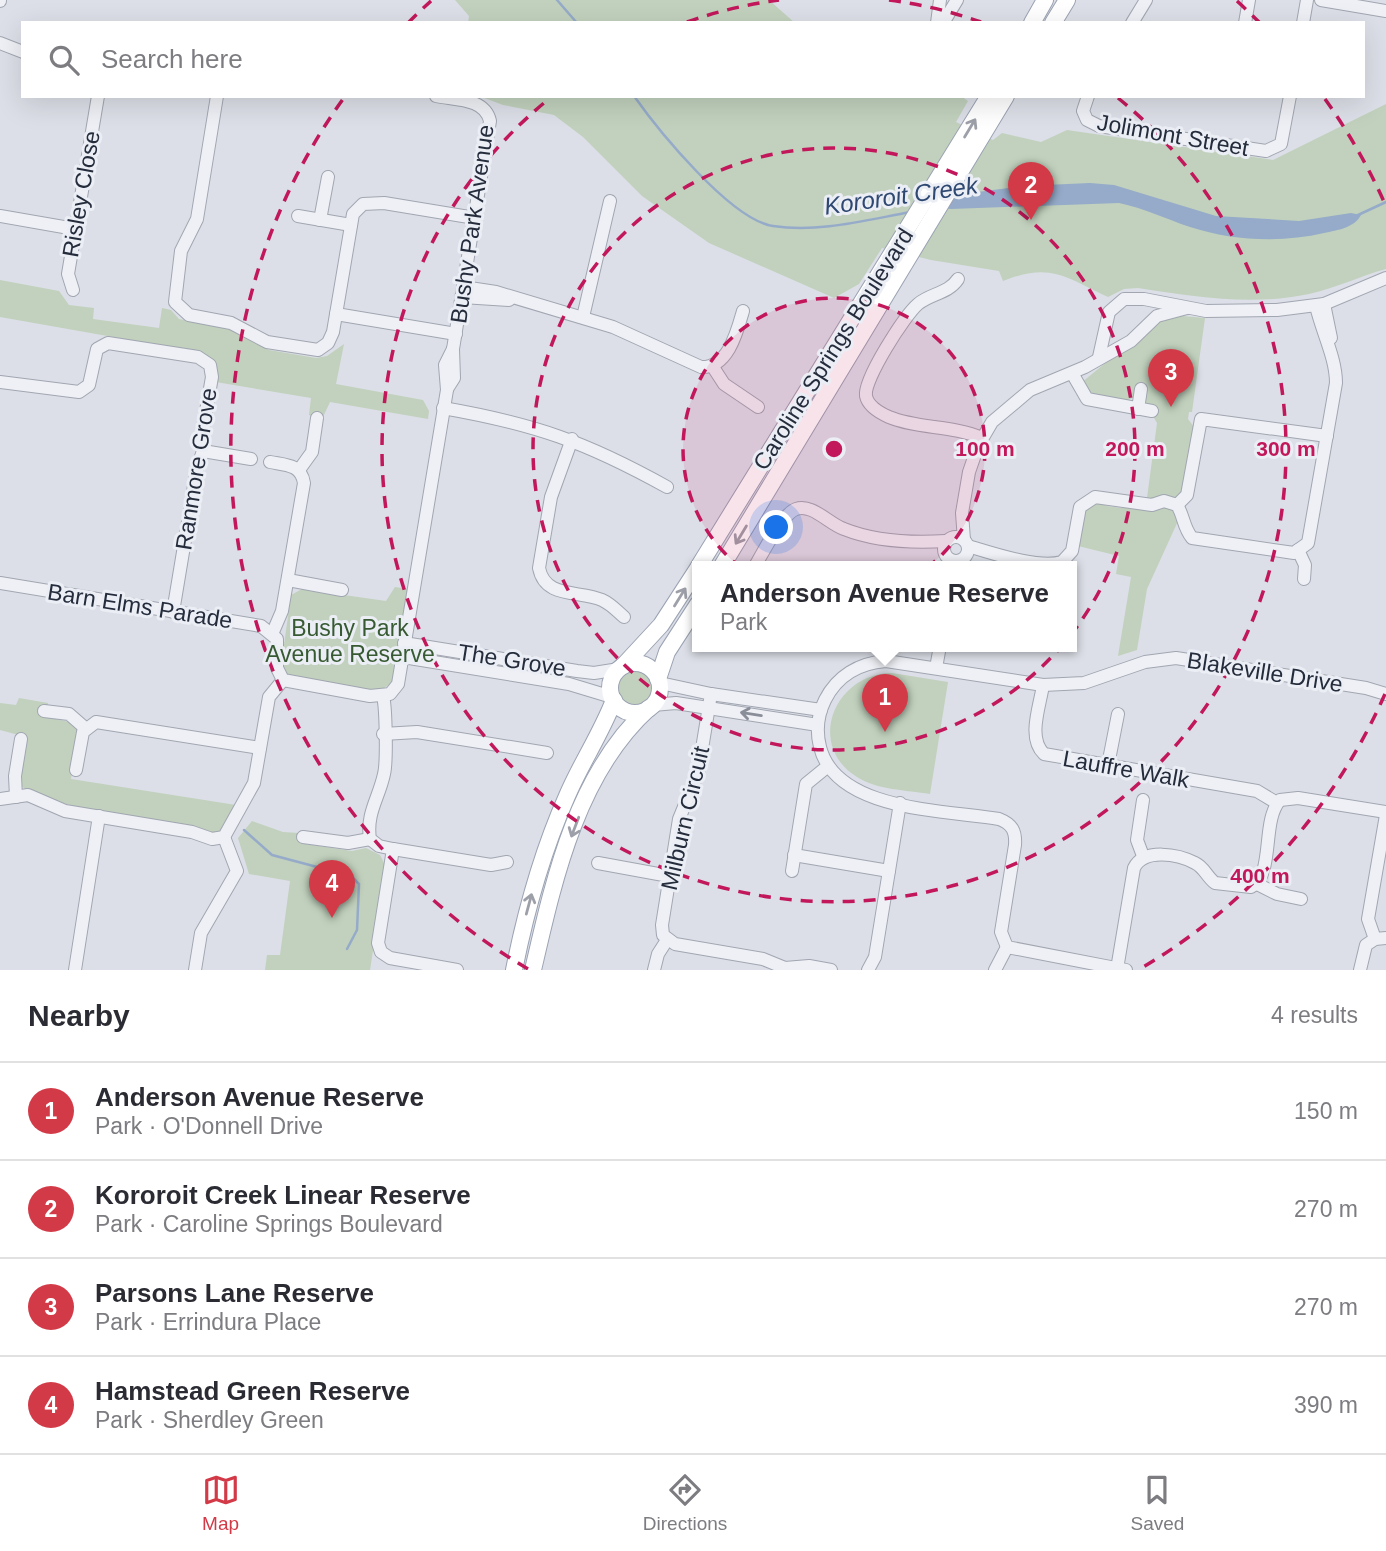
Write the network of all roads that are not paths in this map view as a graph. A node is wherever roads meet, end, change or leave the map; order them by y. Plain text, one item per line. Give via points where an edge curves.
1 (940, 0) edge
2 (957, 0) edge
3 (1045, 0) edge
4 (1067, 0) edge
5 (1146, 0) edge
6 (1249, 0) edge
7 (1307, 0) edge
8 (1321, 0) edge
9 (1386, 11) edge
10 (937, 21) edge
11 (944, 21) edge
12 (1033, 21) edge
13 (1054, 21) edge
14 (1133, 21) edge
15 (1245, 21) edge
16 (1303, 21) edge
17 (0, 43) edge
18 (21, 51) edge
19 (21, 52) edge
20 (0, 53) edge
21 (97, 98) edge
22 (217, 98) edge
23 (455, 98) edge
24 (988, 98) edge
25 (1005, 98) edge
26 (1290, 98) edge
27 (1086, 99) edge
28 (328, 177) dead end
29 (610, 201) dead end
30 (0, 216) edge
31 (298, 216) dead end
32 (475, 218) junction
33 (320, 220) junction
34 (351, 225) junction
35 (75, 229) junction
36 (1386, 278) edge
37 (958, 279) dead end
38 (73, 290) dead end
39 (463, 292) junction
40 (1151, 300) junction
41 (1320, 305) junction
42 (1187, 308) junction
43 (743, 311) dead end
44 (336, 314) junction
45 (1157, 316) junction
46 (583, 317) junction
47 (456, 334) junction
48 (1104, 341) junction
49 (1119, 346) junction
50 (1099, 357) junction
51 (713, 367) junction
52 (1072, 373) junction
53 (0, 382) edge
54 (1141, 389) dead end
55 (758, 407) dead end
56 (443, 408) junction
57 (1138, 408) junction
58 (1152, 411) dead end
59 (317, 418) dead end
60 (1327, 436) junction
61 (982, 438) junction
62 (572, 439) junction
63 (203, 451) junction
64 (251, 459) dead end
65 (270, 462) dead end
66 (299, 470) junction
67 (667, 487) dead end
68 (1177, 505) junction
69 (962, 513) junction
70 (1298, 550) junction
71 (947, 551) edge
72 (964, 553) edge
73 (702, 561) edge
74 (725, 561) edge
75 (758, 561) edge
76 (1032, 561) edge
77 (1063, 561) edge
78 (692, 577) edge
79 (1304, 579) dead end
80 (288, 580) junction
81 (0, 583) edge
82 (342, 590) dead end
83 (173, 612) junction
84 (692, 613) edge
85 (624, 617) dead end
86 (273, 632) junction
87 (404, 643) junction
88 (939, 652) edge
89 (403, 657) junction
90 (621, 668) junction
91 (936, 668) junction
92 (283, 680) junction
93 (659, 681) junction
94 (1043, 685) junction
95 (1386, 687) edge
96 (1366, 688) junction
97 (1386, 694) edge
98 (383, 696) junction
99 (613, 699) junction
100 (709, 701) junction
101 (651, 707) junction
102 (44, 711) dead end
103 (1118, 715) dead end
104 (819, 718) junction
105 (85, 728) junction
106 (383, 734) junction
107 (21, 739) dead end
108 (261, 748) junction
109 (547, 753) dead end
110 (1108, 765) junction
111 (828, 766) junction
112 (76, 770) dead end
113 (16, 797) junction
114 (0, 799) edge
115 (1143, 800) dead end
116 (900, 803) junction
117 (1277, 803) junction
118 (1386, 814) edge
119 (99, 816) junction
120 (224, 836) junction
121 (303, 836) dead end
122 (370, 839) junction
123 (393, 849) junction
124 (794, 855) junction
125 (1143, 856) junction
126 (507, 863) dead end
127 (598, 863) dead end
128 (792, 871) dead end
129 (888, 871) junction
130 (670, 876) junction
131 (1257, 884) junction
132 (1301, 899) dead end
133 (1380, 938) edge
134 (667, 940) junction
135 (1007, 947) junction
136 (784, 969) edge
137 (1122, 969) edge
138 (75, 970) edge
139 (195, 970) edge
140 (457, 970) edge
141 (513, 970) edge
142 (533, 970) edge
143 (654, 970) edge
144 (831, 970) edge
145 (868, 970) edge
146 (995, 970) edge
147 (1360, 970) edge

1 - 10 street
2 - 11 street
3 - 12 main road
4 - 13 main road
5 - 14 street
6 - 15 street
7 - 16 street
8 - 9 street
17 - 18 street
19 - 20 street
21 - 35 street, Risley Close
22 - 44 street via 197,219 181,251 175,302 189,315 231,323 267,342 312,351 328,343
23 - 32 street, Bushy Park Avenue via 479,105 489,116
73 -> 24 main road, Caroline Springs Boulevard
25 -> 74 main road, Caroline Springs Boulevard
26 - 27 street, Jolimont Street via 1284,136 1277,148 1266,151 1098,126 1087,120 1083,111
28 - 33 street
29 - 46 street
30 - 35 street
31 - 33 street
32 - 34 street via 370,203 357,209
32 - 39 street, Bushy Park Avenue
33 - 34 street
34 - 44 street
35 - 38 street, Risley Close via 68,274
36 - 41 street
37 - 61 street via 910,312 872,374 866,393 870,404 888,416 959,429
39 - 46 street
39 - 47 street, Bushy Park Avenue
40 - 42 street
40 - 45 street via 1157,306
40 - 48 street via 1133,298 1114,305
41 - 42 street via 1251,312
41 - 60 street via 1332,336 1331,356 1336,367
42 - 45 street
43 - 51 street via 735,337
44 - 47 street
45 - 49 street via 1131,341
46 - 51 street via 650,341 695,365
47 - 56 street, Bushy Park Avenue via 454,378
48 - 49 street
48 - 50 street
49 - 50 street
50 - 52 street
51 - 55 street via 724,384
52 - 57 street via 1087,398
52 - 61 street via 1015,400
53 - 63 street, Ranmore Grove via 79,393 89,385 97,349 108,343 198,357 211,370
54 - 57 street
56 - 62 street
56 - 87 street, Bushy Park Avenue
57 - 58 street
59 - 66 street via 312,452
60 - 68 street via 1201,419 1187,495
60 - 70 street via 1308,543
61 - 69 street via 973,458
62 - 67 street
62 - 85 street via 551,496 541,578 551,589 603,601
63 - 64 street
63 - 83 street, Ranmore Grove
65 - 66 street
66 - 80 street via 304,483
68 - 70 street via 1192,538
68 - 77 street via 1090,498 1080,507 1072,551
69 - 71 street
69 - 72 street
70 - 79 street via 1305,565
71 - 72 street
71 - 72 street
71 - 75 street via 849,531 808,508 797,508 786,517
72 - 76 street
90 -> 78 main road, Caroline Springs Boulevard via 661,626
80 - 82 street
80 - 86 street
81 - 83 street, Barn Elms Parade
83 - 86 street, Barn Elms Parade via 261,626
84 - 93 main road via 667,652
86 - 92 street
87 - 89 street
87 - 90 street, The Grove via 594,673
88 - 91 street
89 - 98 street via 398,684
89 - 99 street, The Grove via 569,684
90 - 93 main road via 631,663 647,666
90 - 99 main road via 611,682
91 - 94 street, Blakeville Drive
91 - 104 street, Blakeville Drive via 886,661 863,665 832,688
92 - 98 street
92 - 108 street via 269,697
93 - 100 street
93 - 101 main road via 659,695
94 - 96 street, Blakeville Drive via 1083,683 1145,662 1176,658
94 - 110 street, Lauffre Walk via 1035,736 1040,751 1055,758
95 - 96 street, Blakeville Drive
96 - 97 street, Blakeville Drive
98 - 106 street
99 - 101 main road via 626,711 642,712
141 -> 99 main road via 547,845
100 - 101 street
100 - 104 street
100 - 130 street, Milburn Circuit via 698,773 682,809
101 -> 142 main road via 618,740 586,800 554,887
102 - 105 street via 69,714
103 - 110 street
104 - 111 street via 819,743
105 - 108 street via 103,722
105 - 112 street
106 - 109 street via 417,732
106 - 122 street via 385,767 370,814
107 - 113 street
108 - 120 street via 254,783
110 - 117 street, Lauffre Walk via 1257,791
111 - 116 street via 852,790
111 - 124 street via 806,784
113 - 114 street
113 - 119 street via 28,795 55,808
115 - 125 street via 1137,840
116 - 129 street
116 - 135 street via 999,818 1013,828 1015,845 1001,932
117 - 118 street via 1298,798
117 - 131 street
118 - 133 street via 1368,919
119 - 120 street via 212,839
119 - 138 street
120 - 139 street via 237,871 201,933
121 - 122 street via 348,844
122 - 123 street
123 - 126 street via 491,865
123 - 140 street via 378,943 381,952 390,958
124 - 128 street
124 - 129 street
125 - 131 street via 1189,860 1221,884 1246,888
125 - 137 street via 1134,867
127 - 130 street
129 - 145 street via 875,957
130 - 134 street, Milburn Circuit via 662,925
131 - 132 street
133 - 147 street via 1363,950
134 - 136 street via 763,959
134 - 143 street
135 - 137 street
135 - 146 street
136 - 144 street via 809,966

